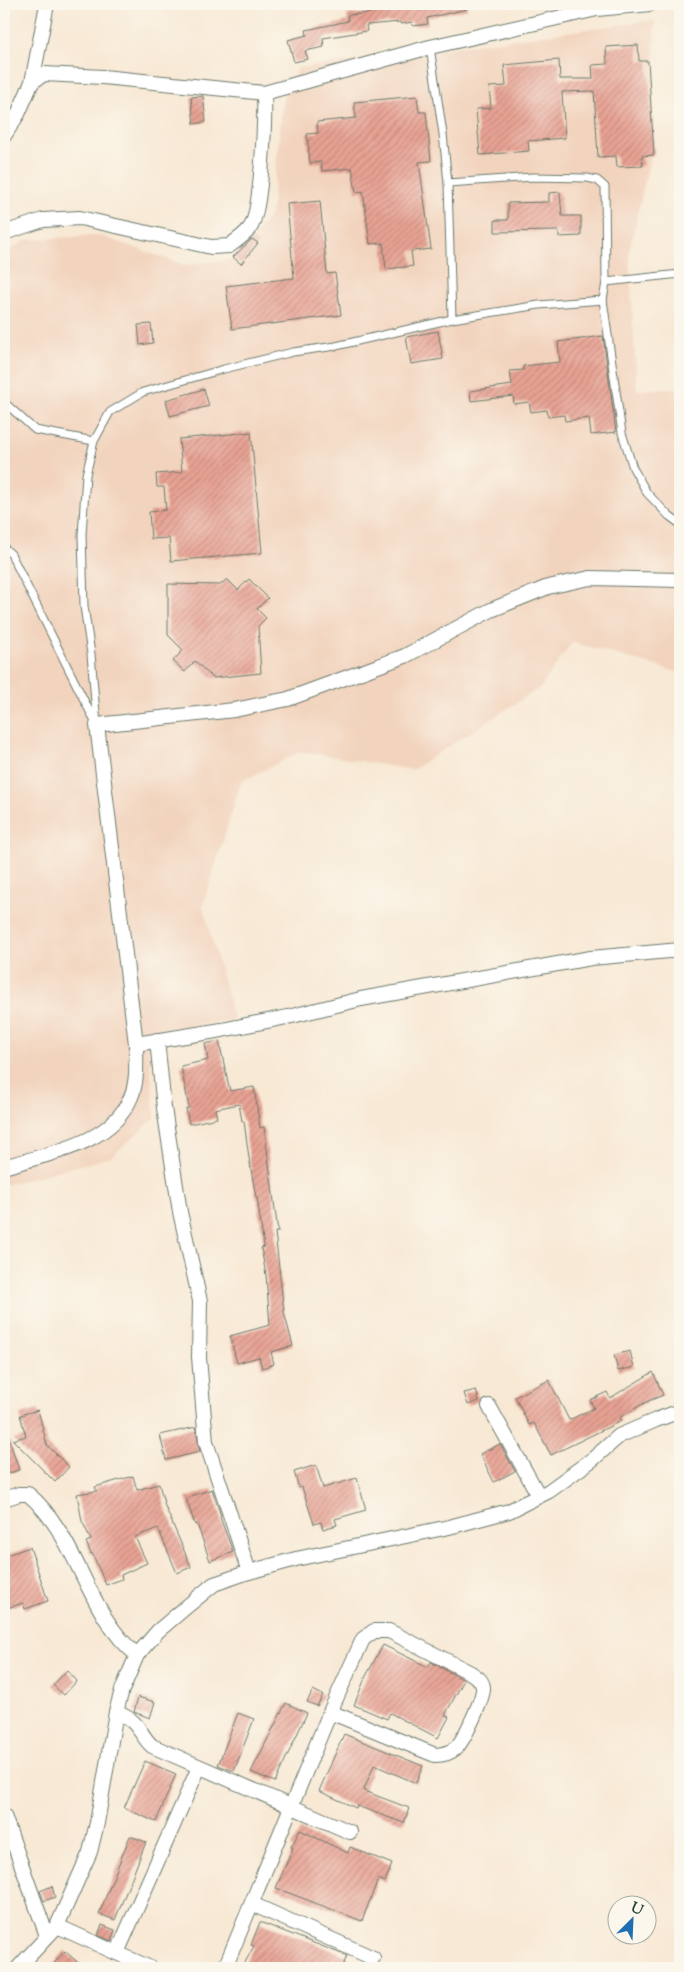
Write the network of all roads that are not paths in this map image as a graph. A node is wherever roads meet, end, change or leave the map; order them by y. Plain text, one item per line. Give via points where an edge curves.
1 (46, 4) edge
2 (650, 4) edge
3 (430, 47) junction
4 (32, 82) junction
5 (264, 93) junction
6 (4, 136) edge
7 (448, 183) junction
8 (4, 233) edge
9 (680, 274) edge
10 (606, 282) junction
11 (603, 300) junction
12 (452, 319) junction
13 (4, 402) edge
14 (94, 441) junction
15 (680, 524) edge
16 (4, 548) edge
17 (680, 580) edge
18 (97, 725) junction
19 (680, 950) edge
20 (157, 1040) junction
21 (136, 1044) junction
22 (4, 1167) edge
23 (489, 1406) dead end
24 (680, 1411) edge
25 (539, 1496) junction
26 (4, 1499) edge
27 (249, 1572) junction
28 (137, 1655) junction
29 (116, 1712) junction
30 (330, 1712) junction
31 (199, 1767) junction
32 (292, 1807) junction
33 (4, 1816) edge
34 (350, 1832) dead end
35 (252, 1904) junction
36 (52, 1931) junction
37 (117, 1952) junction
38 (373, 1958) dead end
39 (18, 1968) edge
40 (150, 1968) edge
41 (225, 1968) edge

1 - 4 street
2 - 3 street via 597,9
3 - 5 street
3 - 7 lane
4 - 5 street via 44,74
4 - 6 street
5 - 8 street via 259,195 251,228 229,246 211,247 80,218 43,220
7 - 10 lane via 533,177 597,180 605,188
7 - 12 lane
9 - 10 lane
10 - 11 lane
11 - 12 lane via 539,304
11 - 15 lane via 622,434 633,468 647,493
12 - 14 lane via 336,346 293,352 144,392 110,412
13 - 14 lane via 35,430
14 - 18 lane via 86,475 82,535 84,606
16 - 18 lane via 11,554
17 - 18 street via 590,578 548,587 491,610 405,656 288,699 234,710
18 - 21 street
19 - 20 street via 591,958
20 - 21 street
20 - 27 street via 176,1184 200,1301 199,1357 206,1442
21 - 22 street via 136,1076 131,1097 107,1130 84,1142
23 - 25 street
24 - 25 street via 619,1436 593,1459
25 - 27 street via 509,1511 449,1527
26 - 28 street via 28,1494 53,1521 110,1624 123,1643
27 - 28 street via 214,1584 158,1631
28 - 29 street
29 - 31 street via 136,1724 152,1746
29 - 36 street via 90,1852
30 - 30 street via 363,1639 374,1631 389,1631 471,1673 480,1680 483,1688 462,1741 444,1755 435,1755
30 - 32 street
31 - 32 street
31 - 37 street
32 - 34 street
32 - 35 street
33 - 36 street
35 - 38 street
35 - 41 street
36 - 37 street
36 - 39 street
37 - 40 street

